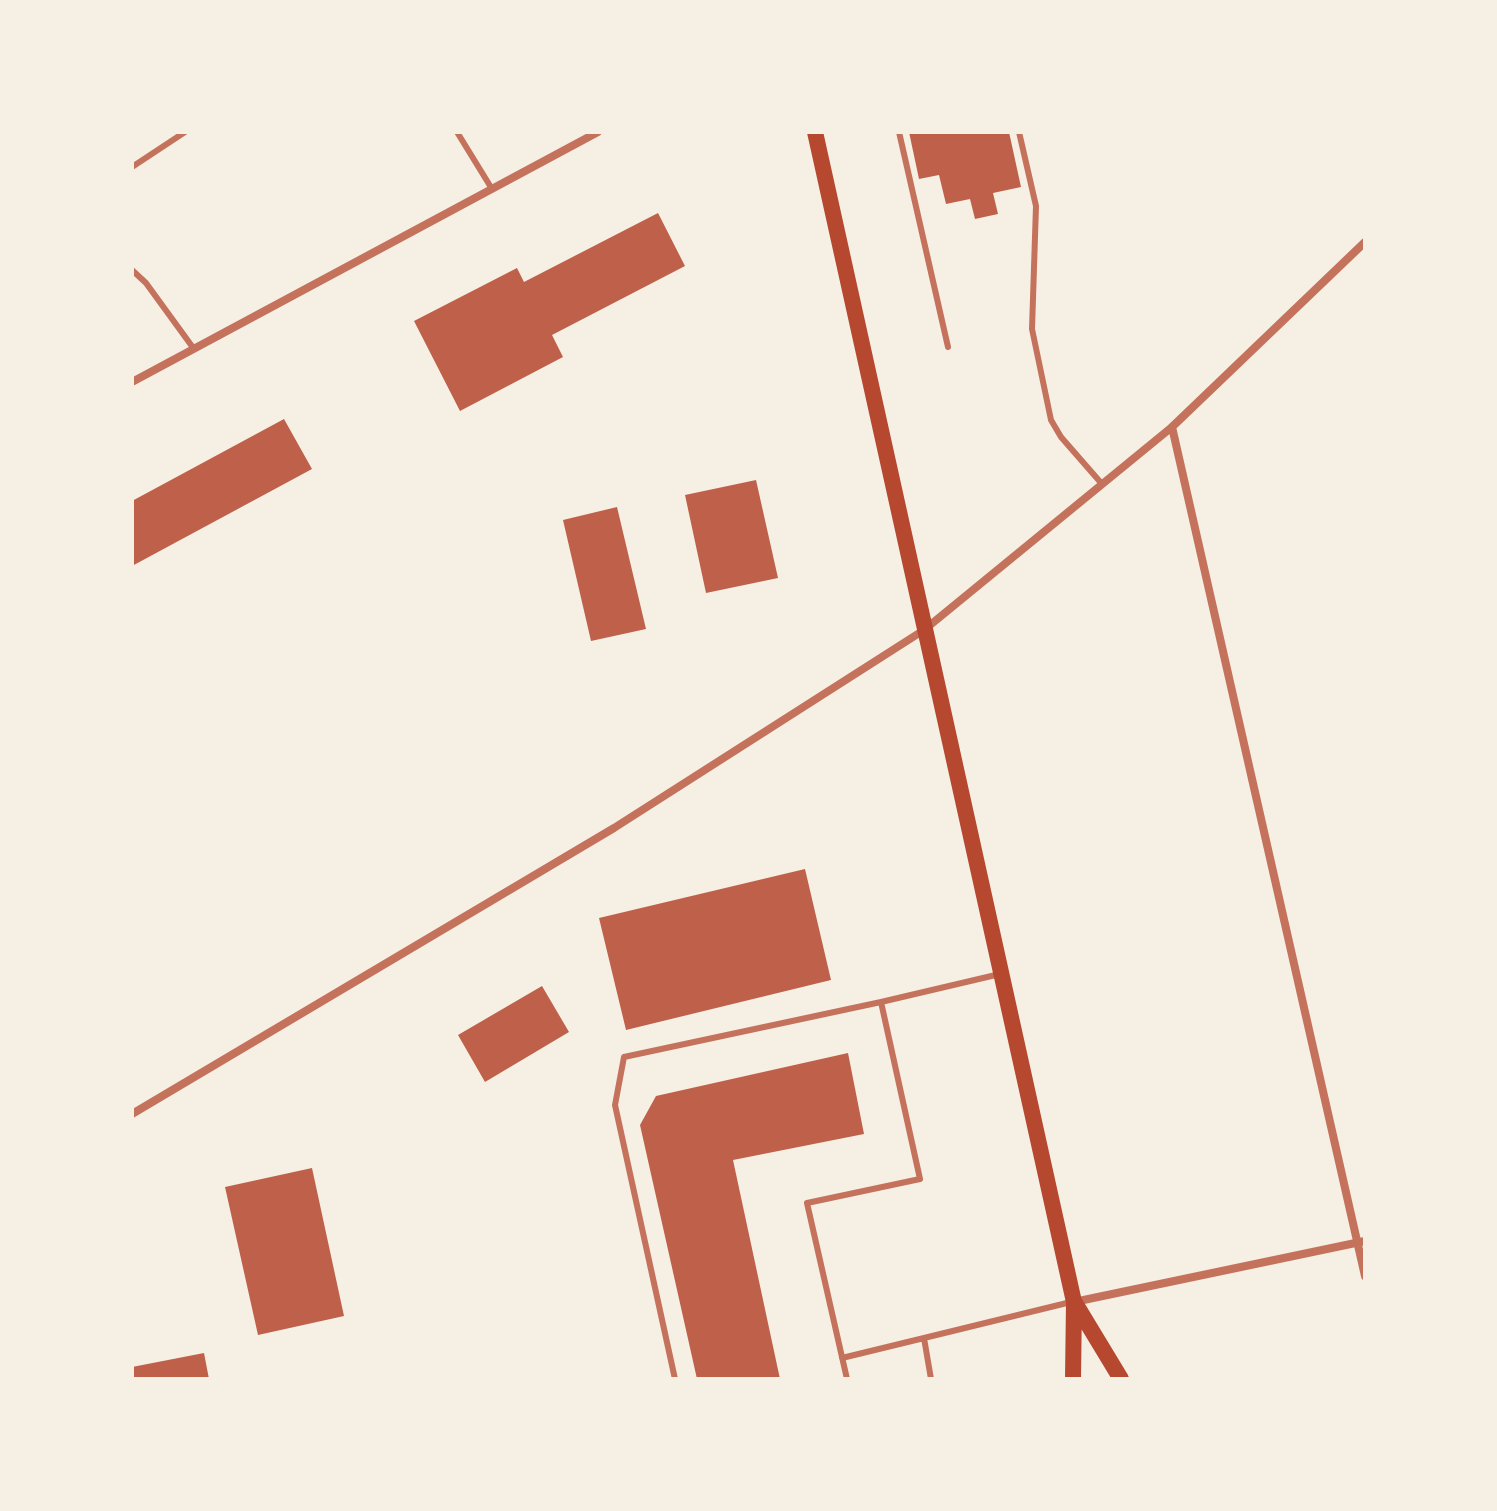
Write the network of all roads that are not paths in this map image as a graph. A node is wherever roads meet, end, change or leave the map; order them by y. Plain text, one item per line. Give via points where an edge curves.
1 (185, 132) edge
2 (457, 132) edge
3 (598, 132) edge
4 (815, 132) edge
5 (899, 132) edge
6 (1019, 132) edge
7 (132, 167) edge
8 (492, 189) junction
9 (1365, 242) edge
10 (132, 270) edge
11 (948, 347) dead end
12 (194, 349) junction
13 (132, 382) edge
14 (1172, 427) junction
15 (1102, 484) junction
16 (924, 630) junction
17 (1003, 973) junction
18 (881, 1002) junction
19 (132, 1114) edge
20 (1361, 1241) edge
21 (1365, 1276) edge
22 (1074, 1302) junction
23 (924, 1338) junction
24 (842, 1358) junction
25 (675, 1379) edge
26 (847, 1379) edge
27 (931, 1379) edge
28 (1073, 1379) edge
29 (1121, 1379) edge

1 - 7 lane
2 - 8 lane
3 - 8 street
4 - 16 main road
5 - 11 lane
6 - 15 lane via 1036,206 1032,329 1051,420
8 - 12 street
9 - 14 street
10 - 12 lane
12 - 13 street
14 - 15 street
14 - 20 street
15 - 16 street
16 - 17 main road
16 - 19 street via 614,828
17 - 18 lane
17 - 22 main road
18 - 24 lane via 920,1179 807,1203
18 - 25 lane via 624,1057 615,1105
20 - 21 street
20 - 22 street
22 - 23 lane
22 - 28 main road
22 - 29 main road
23 - 24 lane
23 - 27 lane
24 - 26 lane

